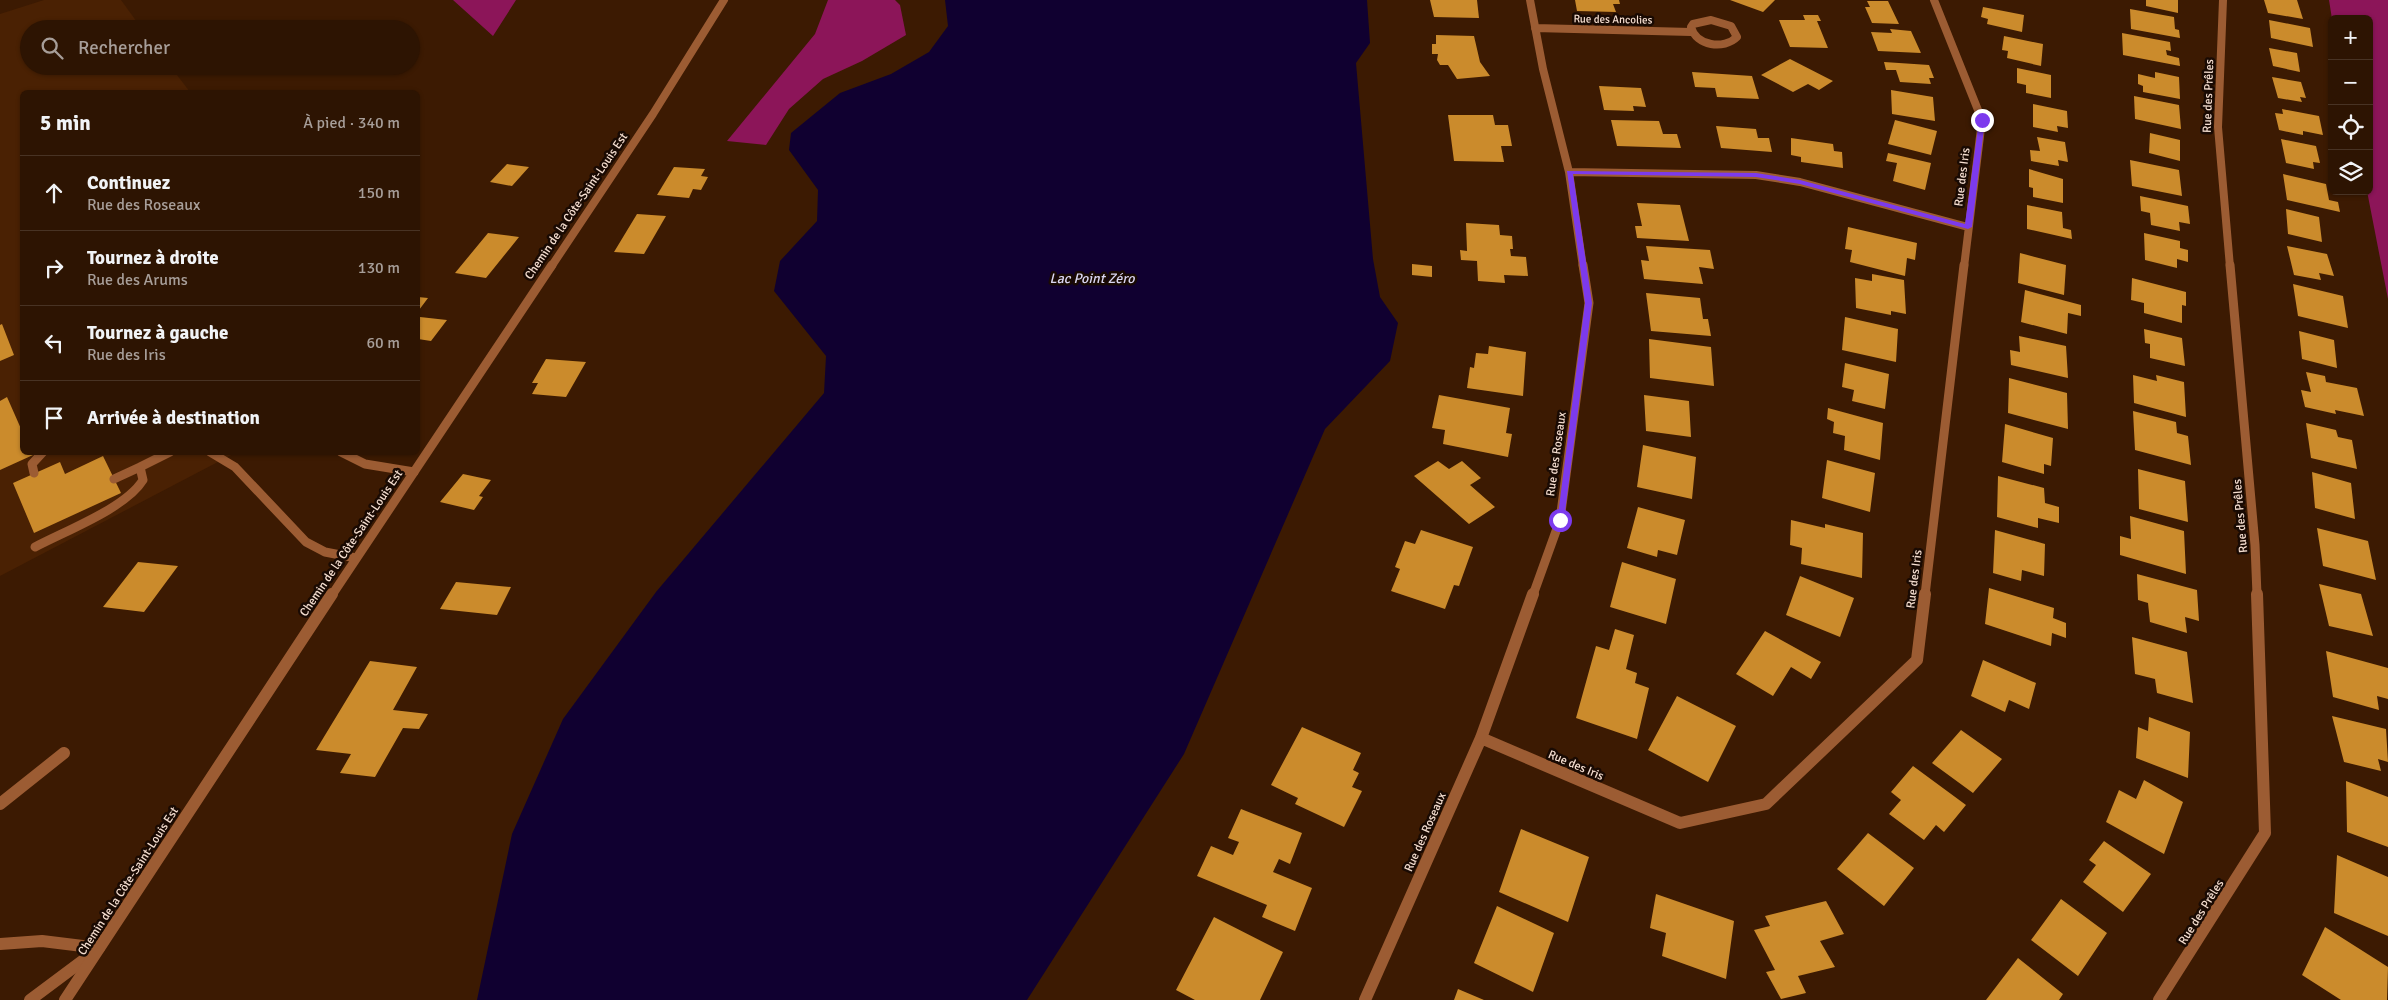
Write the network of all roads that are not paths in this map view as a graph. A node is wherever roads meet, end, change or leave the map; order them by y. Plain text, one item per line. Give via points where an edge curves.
1 (724, 0) edge
2 (1530, 0) edge
3 (1934, 0) edge
4 (2223, 0) edge
5 (1535, 28) junction
6 (1691, 32) junction
7 (1569, 172) junction
8 (1968, 227) junction
9 (40, 455) edge
10 (164, 455) edge
11 (215, 455) edge
12 (347, 455) edge
13 (140, 467) junction
14 (414, 472) junction
15 (34, 473) dead end
16 (114, 479) dead end
17 (35, 547) dead end
18 (356, 558) junction
19 (1481, 738) junction
20 (64, 753) dead end
21 (0, 804) edge
22 (0, 944) edge
23 (100, 948) junction
24 (30, 1000) edge
25 (65, 1000) edge
26 (1365, 1000) edge
27 (2160, 1000) edge

1 - 14 street, Chemin de la Côte-Saint-Louis Est via 648,121
2 - 5 street, Rue des Roseaux
3 - 8 street, Rue des Iris via 1982,120
4 - 27 street, Rue des Prêles via 2218,127 2256,545 2265,833
5 - 6 street, Rue des Ancolies
5 - 7 street, Rue des Roseaux
6 - 6 street, Rue des Ancolies via 1710,44 1730,43 1738,37 1732,27 1711,20 1693,24
7 - 8 street via 1756,175 1800,182
7 - 19 street, Rue des Roseaux via 1589,303 1560,520
8 - 19 street, Rue des Iris via 1917,660 1766,804 1680,823
9 - 15 street via 32,464
10 - 13 street
11 - 18 street via 235,467 306,542 325,552
12 - 14 street via 365,464
13 - 16 street
13 - 17 street via 143,480 130,496
14 - 18 street, Chemin de la Côte-Saint-Louis Est
18 - 23 street, Chemin de la Côte-Saint-Louis Est
19 - 26 street, Rue des Roseaux
20 - 21 street
22 - 23 street via 42,940
23 - 24 street
23 - 25 street, Chemin de la Côte-Saint-Louis Est

